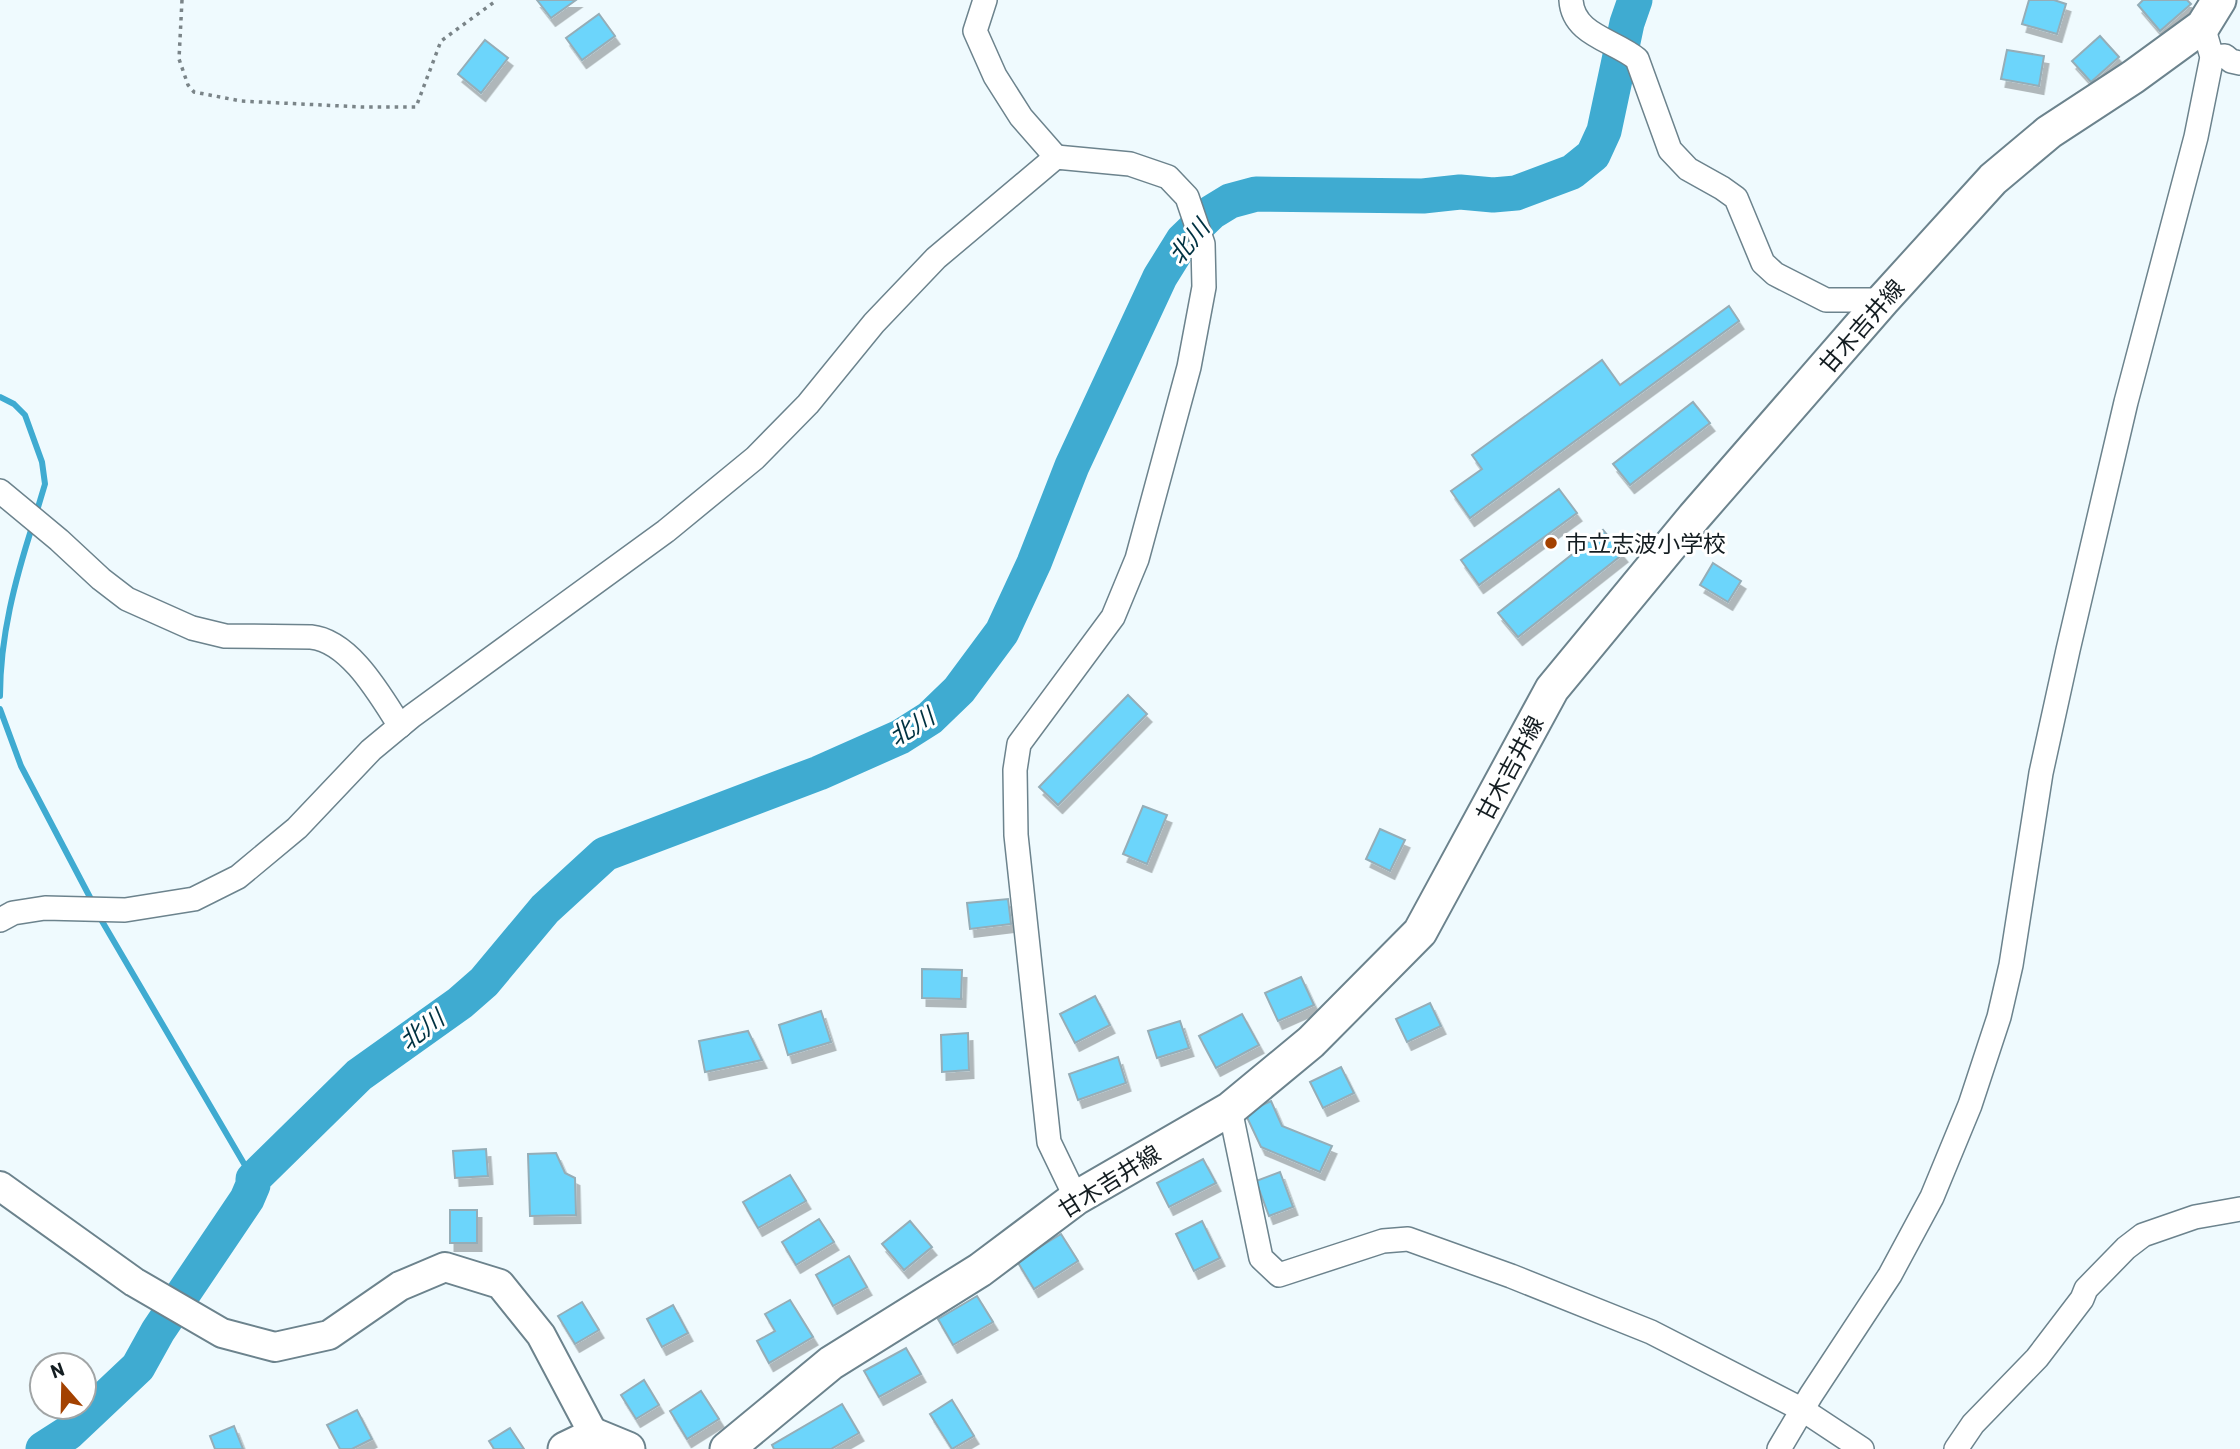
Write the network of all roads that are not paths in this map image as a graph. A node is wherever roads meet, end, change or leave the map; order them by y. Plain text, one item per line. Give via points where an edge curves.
1 (985, 0) edge
2 (1571, 0) edge
3 (2211, 28) edge
4 (2240, 63) edge
5 (1056, 158) junction
6 (1883, 300) junction
7 (0, 491) edge
8 (400, 726) junction
9 (0, 920) edge
10 (1230, 1108) junction
11 (0, 1186) edge
12 (1076, 1198) junction
13 (2240, 1209) edge
14 (1802, 1410) junction
15 (594, 1435) junction
16 (565, 1449) edge
17 (628, 1449) edge
18 (727, 1449) edge
19 (1779, 1449) edge
20 (1862, 1449) edge
21 (1956, 1449) edge

1 - 5 street via 975,31 995,76 1021,117
2 - 6 street via 1582,28 1637,59 1670,150 1688,169 1736,198 1763,262 1775,274 1826,300
3 - 4 street via 2225,56
3 - 6 main road, 甘木吉井線 via 2049,132 1993,179
3 - 14 street via 2196,137 2126,402 2041,773 1999,1017 1970,1105 1932,1197 1890,1275
5 - 8 street via 936,258 755,458 666,531
5 - 12 street via 1130,164 1168,177 1187,197 1203,244 1204,286 1189,367 1137,559 1113,617 1019,744 1015,769 1016,835 1049,1142
6 - 10 main road, 甘木吉井線 via 1694,517 1552,690 1420,932 1311,1042
7 - 8 street via 127,599 192,628 225,636 311,637 335,644 362,671
8 - 9 street via 297,828 238,877 194,899 125,910 45,908
10 - 12 main road, 甘木吉井線
10 - 14 street via 1261,1258 1279,1275 1383,1241 1408,1240 1651,1332
11 - 15 street via 134,1282 222,1333 275,1347 329,1335 400,1286 445,1267 500,1284 541,1335
12 - 18 main road, 甘木吉井線 via 980,1270 831,1363
13 - 21 street via 2194,1217 2143,1236 2126,1248 2086,1289 2037,1358 1973,1424
14 - 19 street
14 - 20 street
15 - 16 main road
15 - 17 main road

